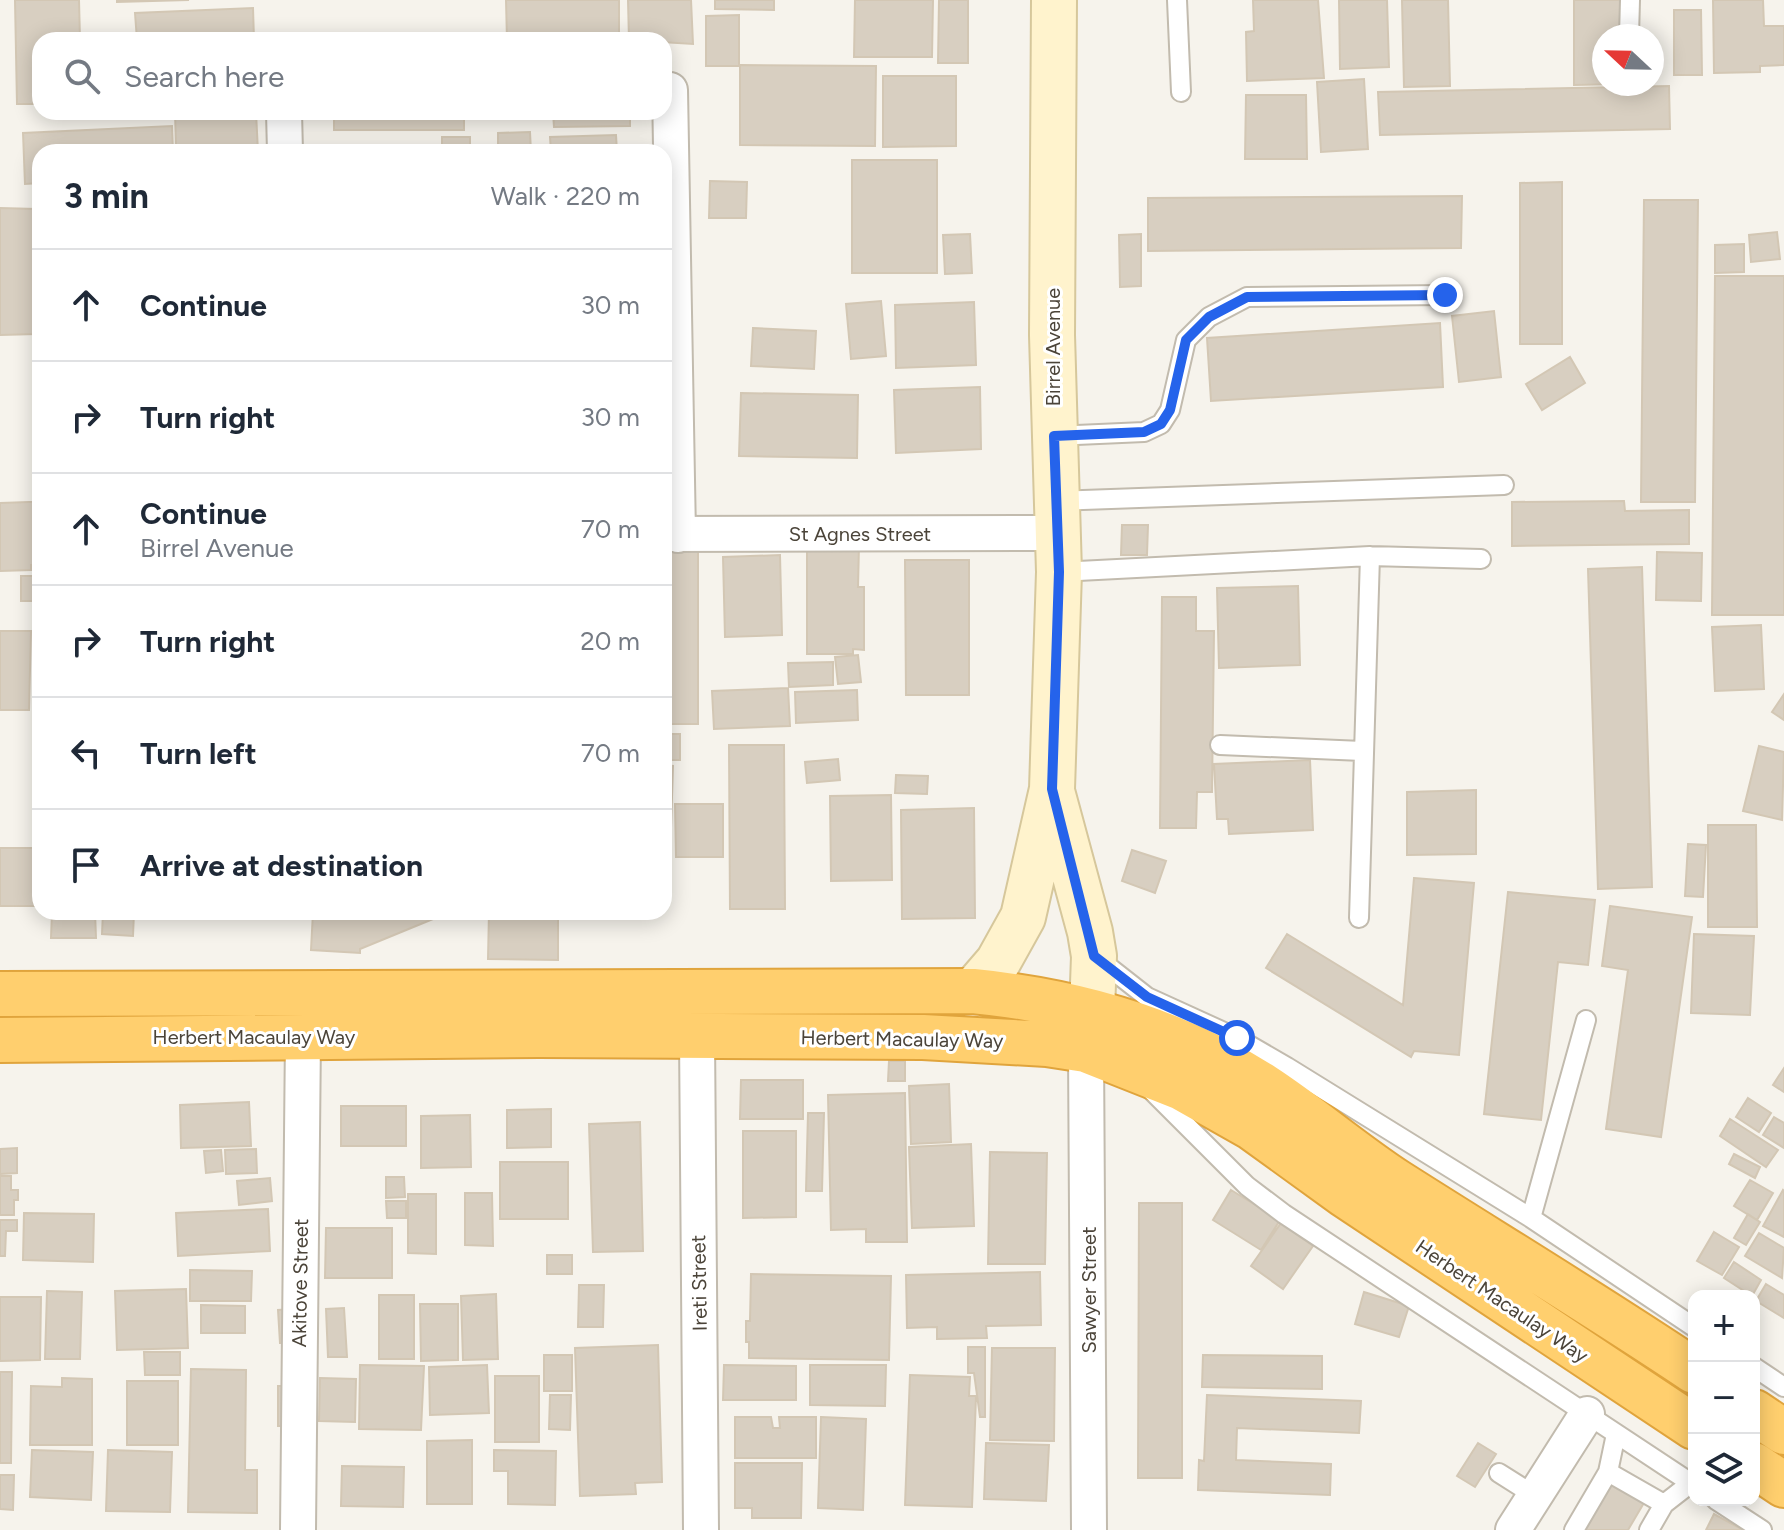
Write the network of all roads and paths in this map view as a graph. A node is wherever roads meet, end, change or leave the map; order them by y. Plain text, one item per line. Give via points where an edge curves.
1 (1054, 0) edge
2 (1177, 0) edge
3 (1630, 0) edge
4 (1629, 24) edge
5 (1181, 92) dead end
6 (284, 120) edge
7 (670, 120) edge
8 (285, 144) edge
9 (670, 144) edge
10 (1445, 295) dead end
11 (1054, 436) junction
12 (1504, 485) dead end
13 (672, 534) edge
14 (1057, 536) junction
15 (1370, 556) junction
16 (1481, 559) dead end
17 (1220, 745) dead end
18 (1362, 751) junction
19 (1052, 789) junction
20 (1359, 918) dead end
21 (973, 991) junction
22 (0, 994) edge
23 (1109, 1018) junction
24 (1586, 1020) dead end
25 (303, 1036) junction
26 (697, 1036) junction
27 (0, 1040) edge
28 (1128, 1067) junction
29 (1531, 1218) junction
30 (1688, 1323) edge
31 (1688, 1367) edge
32 (1760, 1371) edge
33 (1784, 1387) edge
34 (1587, 1414) junction
35 (1760, 1416) edge
36 (1688, 1423) edge
37 (1784, 1432) edge
38 (1616, 1434) junction
39 (1760, 1469) edge
40 (1608, 1472) junction
41 (1499, 1473) dead end
42 (1688, 1481) edge
43 (1784, 1485) edge
44 (1688, 1487) edge
45 (1537, 1497) junction
46 (1664, 1504) junction
47 (1725, 1506) edge
48 (298, 1530) edge
49 (701, 1530) edge
50 (1089, 1530) edge
51 (1513, 1530) edge
52 (1574, 1530) edge
53 (1649, 1530) edge
54 (1762, 1530) edge

1 - 11 street, Birrel Avenue
2 - 5 lane
3 - 4 lane
6 - 8 street
7 - 9 street
10 - 11 lane via 1247,297 1209,317 1186,340 1170,410 1161,424 1144,432
11 - 14 street, Birrel Avenue
12 - 14 lane
13 - 14 street, St Agnes Street
14 - 15 lane
14 - 19 street, Birrel Avenue
15 - 16 lane
15 - 18 lane
17 - 18 lane
18 - 20 lane
19 - 21 street via 1023,917 998,962
19 - 23 street
21 - 22 highway, Herbert Macaulay Way
21 - 23 highway, Herbert Macaulay Way via 1019,995
23 - 26 highway, Herbert Macaulay Way via 1047,1044 923,1037
23 - 28 highway, Herbert Macaulay Way
23 - 29 lane via 1237,1038
23 - 31 highway, Herbert Macaulay Way via 1198,1051 1263,1085 1391,1177
23 - 50 street, Sawyer Street
24 - 29 lane
25 - 26 highway, Herbert Macaulay Way
25 - 27 highway, Herbert Macaulay Way
25 - 48 street, Akitove Street
26 - 49 street, Ireti Street
28 - 34 lane via 1247,1186
28 - 36 highway, Herbert Macaulay Way via 1182,1088 1251,1127
29 - 30 lane
32 - 33 lane
34 - 38 lane
34 - 45 street
35 - 37 highway
38 - 40 lane
38 - 42 lane
39 - 43 highway
40 - 46 lane
40 - 52 lane
41 - 45 lane
44 - 46 lane
45 - 51 street
46 - 53 lane
47 - 54 lane

